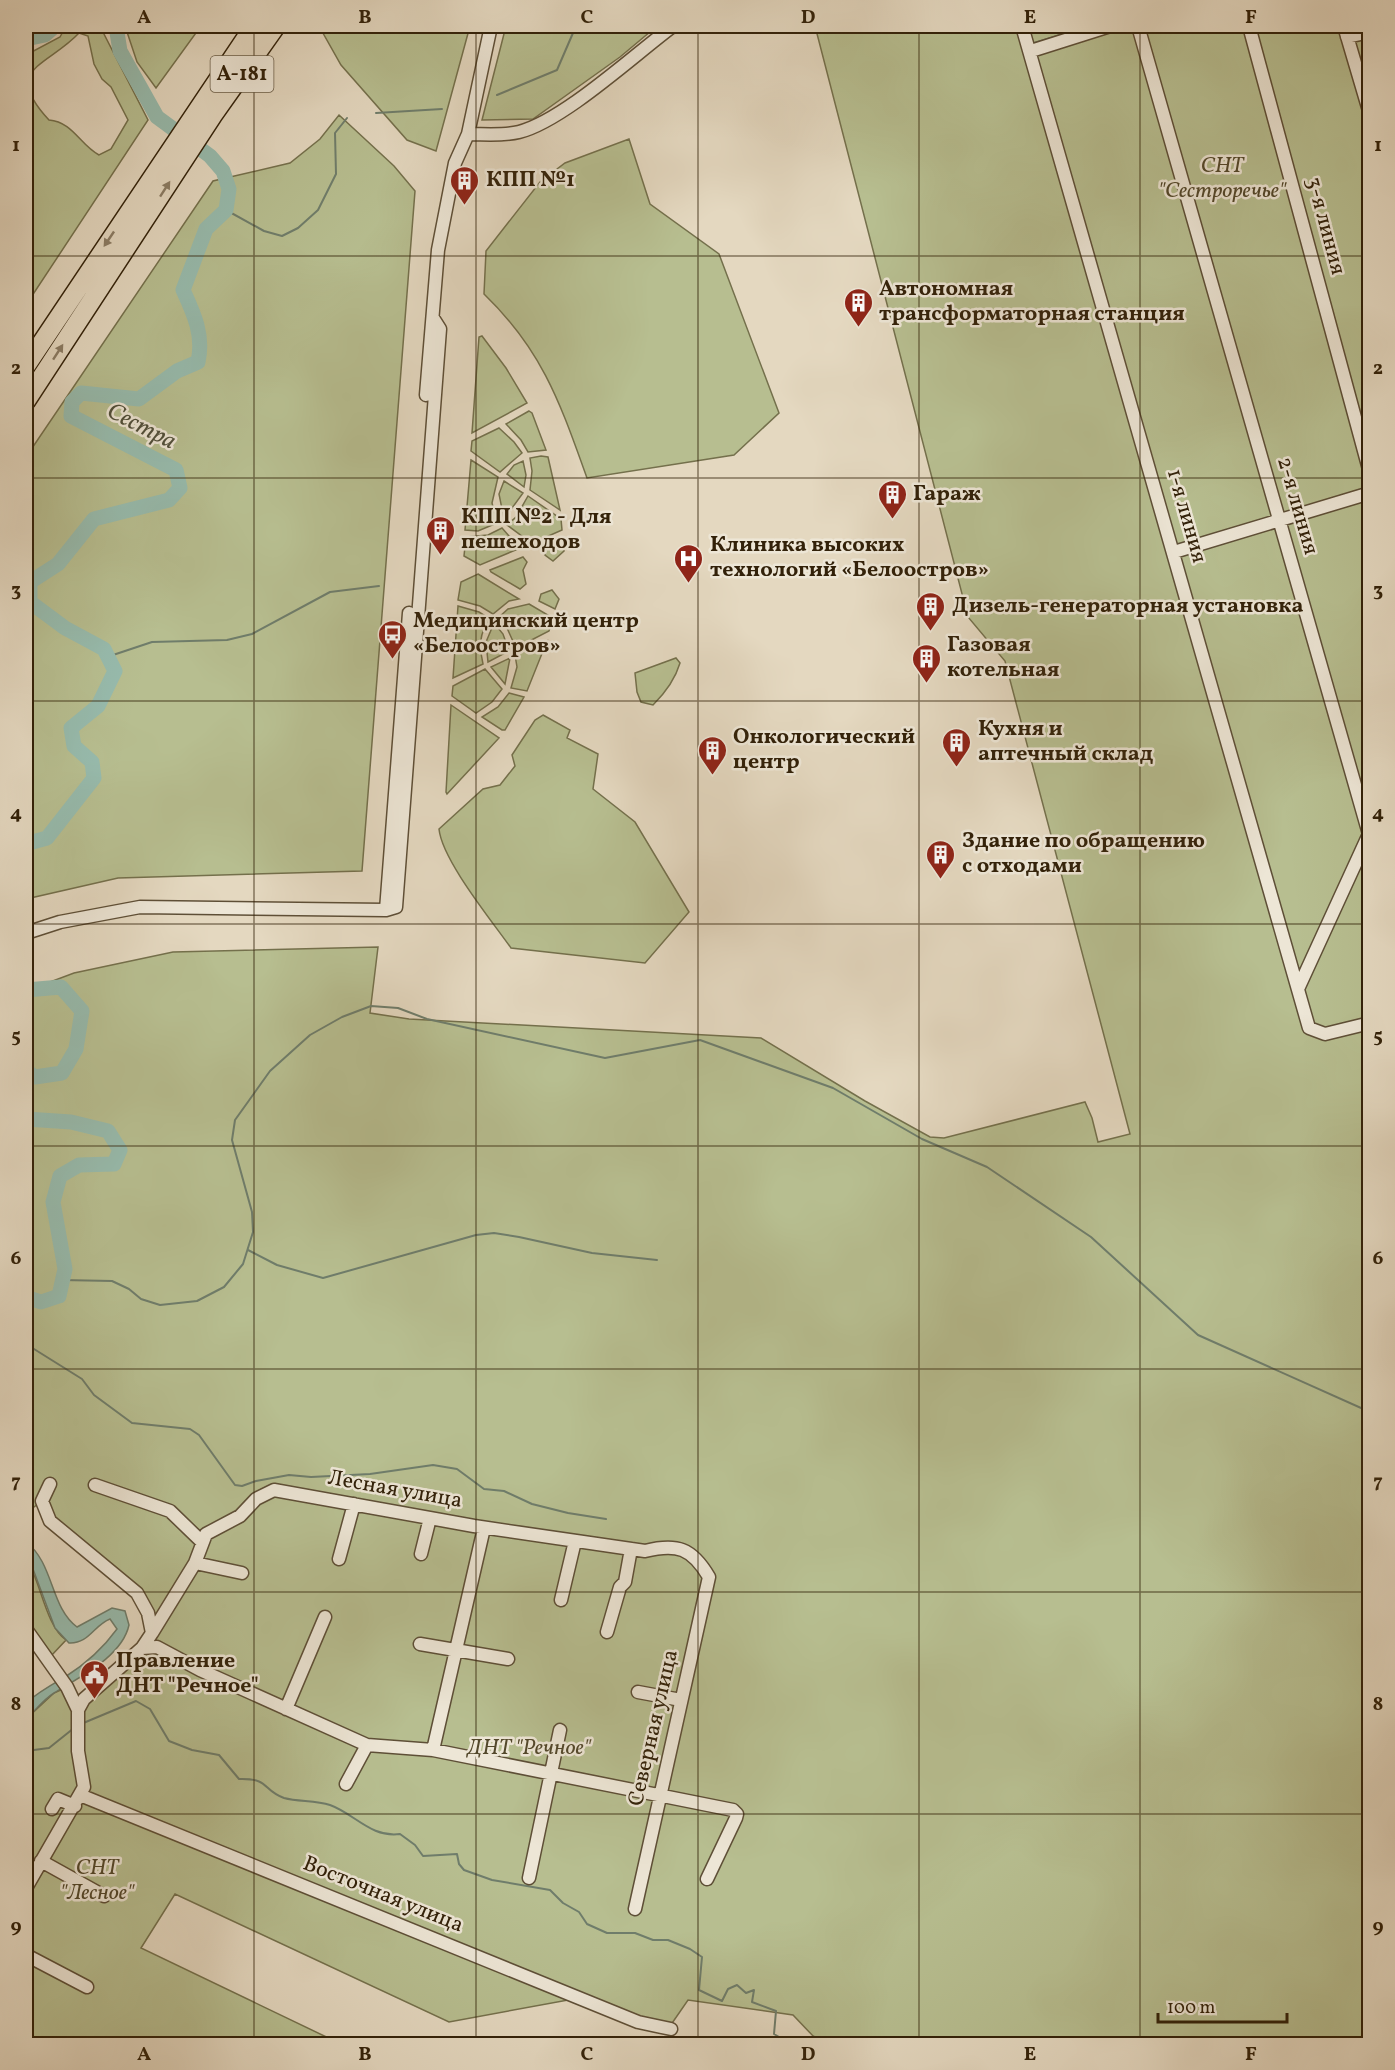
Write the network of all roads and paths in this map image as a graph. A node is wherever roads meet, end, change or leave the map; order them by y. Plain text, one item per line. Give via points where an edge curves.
1 (254, 26) edge
2 (276, 26) edge
3 (491, 26) edge
4 (673, 26) edge
5 (1022, 26) edge
6 (1110, 26) edge
7 (1138, 26) edge
8 (1249, 26) edge
9 (1346, 31) edge
10 (1370, 32) edge
11 (1031, 51) junction
12 (206, 110) junction
13 (1370, 114) edge
14 (468, 134) junction
15 (173, 160) junction
16 (26, 366) edge
17 (26, 401) edge
18 (1370, 472) edge
19 (1370, 493) edge
20 (1279, 520) junction
21 (1174, 552) junction
22 (26, 933) edge
23 (1298, 989) junction
24 (1370, 1023) edge
25 (50, 1484) dead end
26 (95, 1485) dead end
27 (354, 1504) junction
28 (430, 1518) junction
29 (484, 1528) junction
30 (201, 1541) junction
31 (575, 1541) junction
32 (631, 1549) junction
33 (421, 1554) dead end
34 (339, 1559) dead end
35 (699, 1559) joint
36 (195, 1563) junction
37 (242, 1573) dead end
38 (561, 1600) dead end
39 (325, 1617) dead end
40 (26, 1629) edge
41 (607, 1632) dead end
42 (153, 1633) junction
43 (420, 1644) dead end
44 (142, 1648) junction
45 (457, 1650) junction
46 (508, 1659) dead end
47 (638, 1692) dead end
48 (681, 1700) junction
49 (286, 1709) junction
50 (78, 1710) junction
51 (560, 1730) dead end
52 (367, 1745) junction
53 (434, 1750) junction
54 (550, 1773) junction
55 (346, 1784) dead end
56 (660, 1795) junction
57 (77, 1801) junction
58 (52, 1809) dead end
59 (41, 1861) junction
60 (30, 1871) edge
61 (529, 1878) dead end
62 (707, 1879) dead end
63 (26, 1888) edge
64 (104, 1896) dead end
65 (635, 1909) dead end
66 (26, 1955) edge
67 (87, 1987) dead end
68 (671, 2029) dead end

1 - 12 highway, А-181
2 - 12 highway, А-181
3 - 14 street
4 - 14 street via 536,127 516,133
5 - 11 street, 1-я линия
6 - 11 street
7 - 20 street, 2-я линия
8 - 18 street, 3-я линия
9 - 10 street
9 - 13 street
11 - 21 street, 1-я линия
12 - 15 highway, А-181
14 - 22 street via 455,163 438,250 432,318 440,329 396,907 140,907 60,922
15 -> 16 highway
17 -> 15 highway
19 - 20 street
20 - 21 street
20 - 23 street, 2-я линия via 1369,834
21 - 23 street, 1-я линия
23 - 24 street, 1-я линия via 1309,1028 1325,1034
25 - 42 street via 42,1501 50,1521 136,1593 148,1613
26 - 30 street via 170,1511
27 - 28 street, Лесная улица
27 - 30 street, Лесная улица via 274,1490 255,1499 240,1516 212,1529
27 - 34 street
28 - 29 street, Лесная улица
28 - 33 street
29 - 31 street, Лесная улица
29 - 45 street
30 - 36 street
31 - 32 street, Лесная улица
31 - 38 street
32 - 35 street, Лесная улица via 678,1547
32 - 41 street via 625,1582 620,1587
35 - 48 street, Северная улица via 709,1577
36 - 37 street
36 - 42 street
39 - 49 street
40 - 50 street
42 - 44 street
43 - 45 street
44 - 49 street via 157,1647
44 - 50 street via 84,1699
45 - 46 street
45 - 53 street
47 - 48 street
48 - 56 street, Северная улица
49 - 52 street
50 - 57 street via 84,1787
51 - 54 street
52 - 53 street
52 - 55 street
53 - 54 street
54 - 56 street
54 - 61 street
56 - 62 street via 727,1808 737,1814
56 - 65 street, Северная улица
57 - 58 street via 58,1799
57 - 59 street
57 - 68 street, Восточная улица via 638,2022
59 - 60 street
59 - 64 street
60 - 63 street
66 - 67 street

